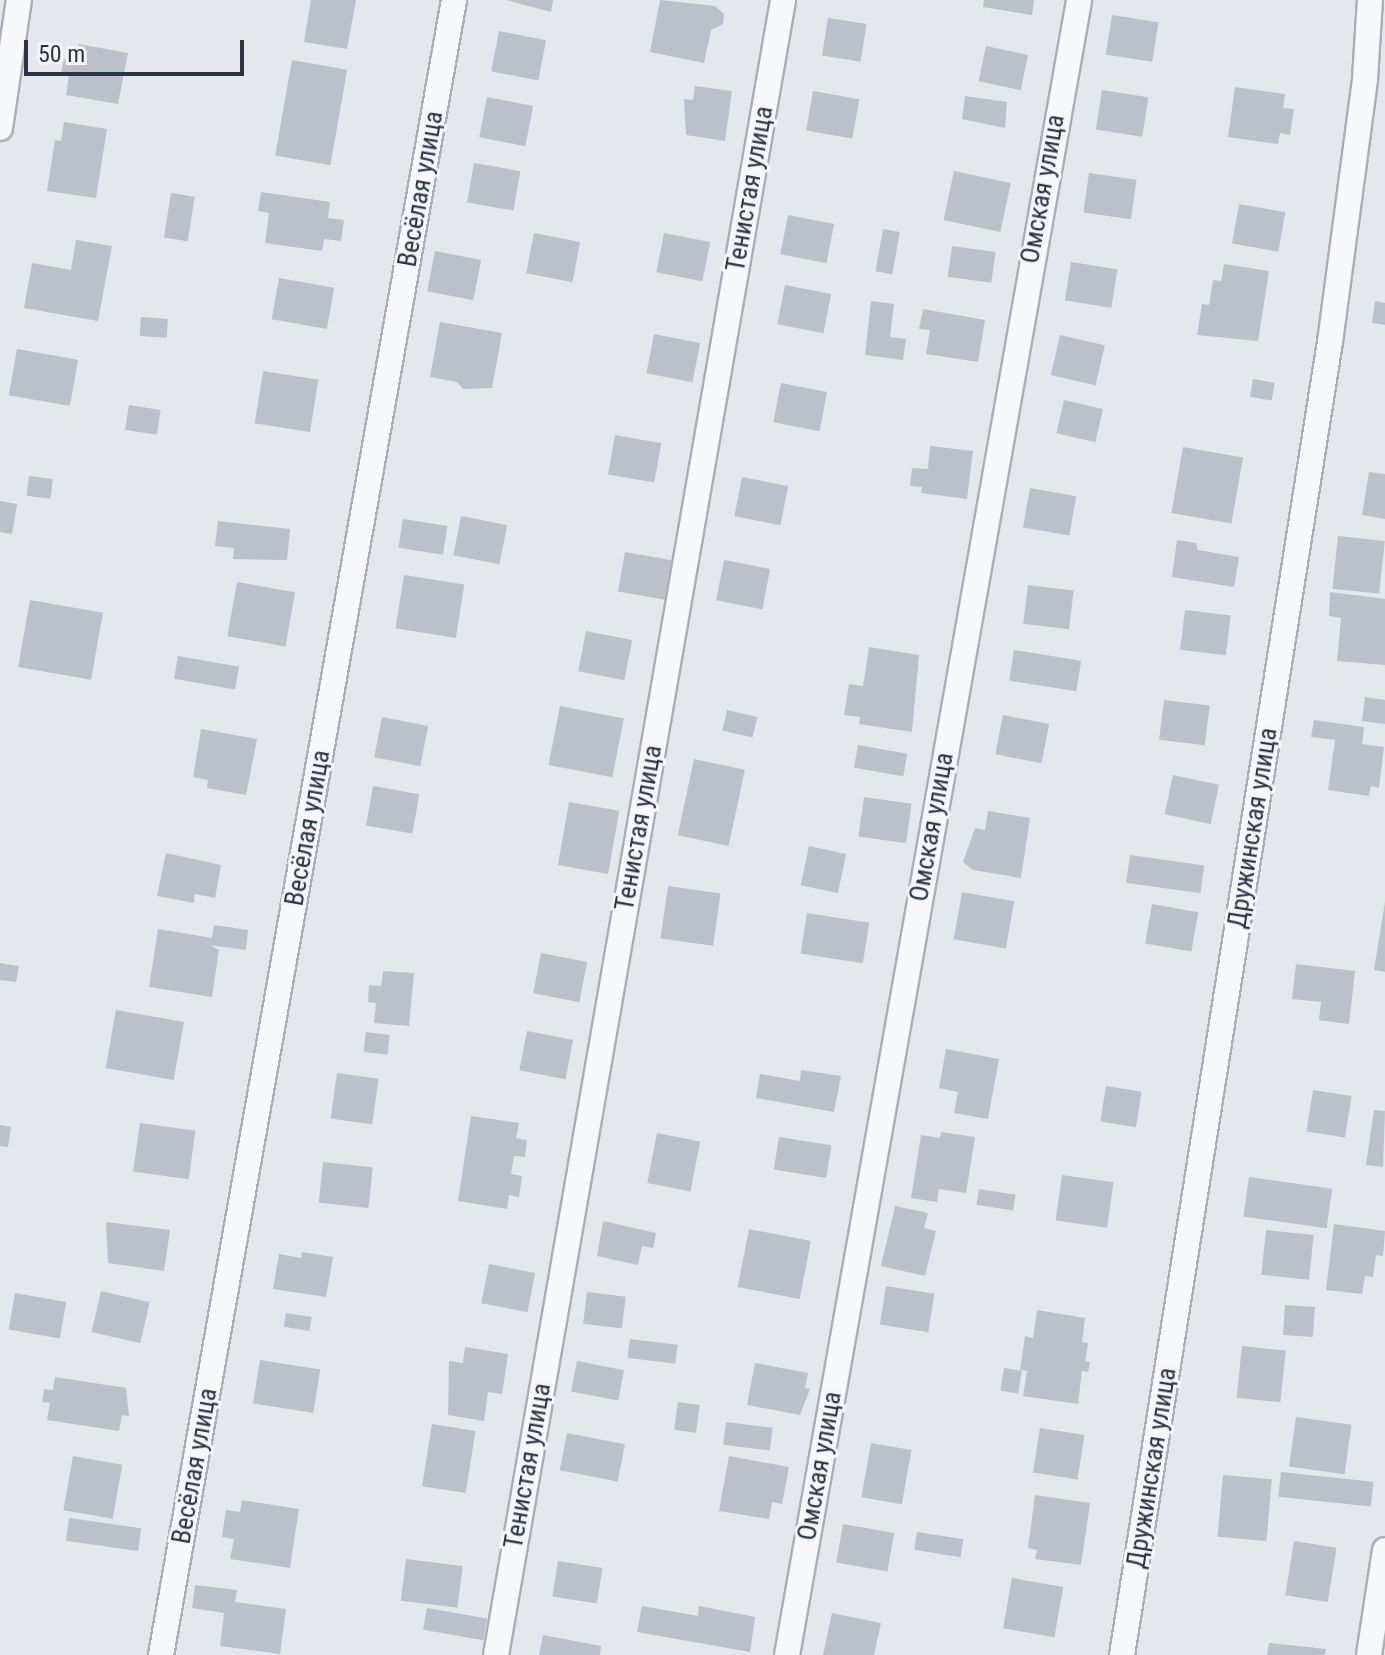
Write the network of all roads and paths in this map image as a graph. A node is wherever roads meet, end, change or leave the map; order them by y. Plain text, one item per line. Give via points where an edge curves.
1 (19, 0) edge
2 (454, 0) edge
3 (783, 0) edge
4 (1079, 0) edge
5 (1370, 0) edge
6 (0, 128) edge
7 (1385, 1550) edge
8 (161, 1655) edge
9 (496, 1655) edge
10 (787, 1655) edge
11 (1122, 1655) edge
12 (1369, 1655) edge

1 - 6 street
2 - 8 street, Весёлая улица
3 - 9 street, Тенистая улица
4 - 10 street, Омская улица
5 - 11 street, Дружинская улица via 1365,79 1330,342
7 - 12 street

